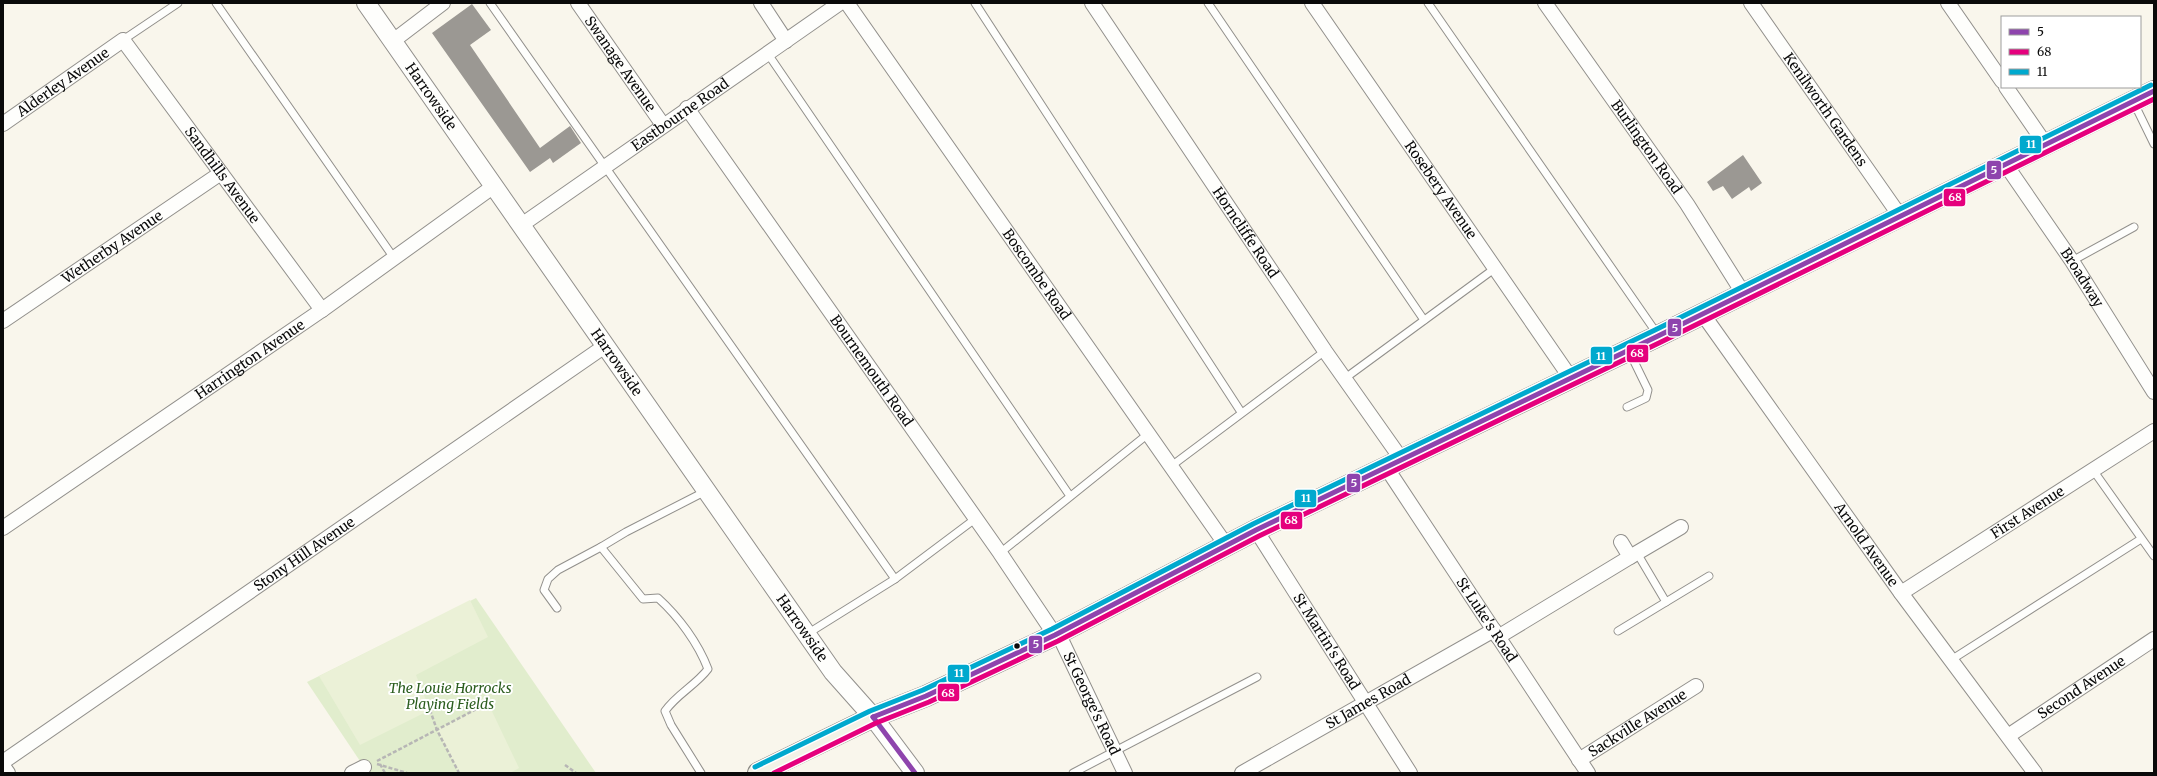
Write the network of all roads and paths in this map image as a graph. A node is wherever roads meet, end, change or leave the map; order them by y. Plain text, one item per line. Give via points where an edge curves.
1 (178, 3) edge
2 (216, 3) edge
3 (366, 3) edge
4 (443, 3) edge
5 (490, 3) edge
6 (578, 3) edge
7 (761, 3) edge
8 (840, 3) edge
9 (847, 3) edge
10 (975, 3) edge
11 (1092, 3) edge
12 (1208, 3) edge
13 (1312, 3) edge
14 (1428, 3) edge
15 (1545, 3) edge
16 (1751, 3) edge
17 (1948, 3) edge
18 (123, 40) junction
19 (393, 41) junction
20 (786, 41) junction
21 (768, 54) junction
22 (2001, 80) edge
23 (2007, 88) edge
24 (2154, 92) edge
25 (2133, 102) junction
26 (687, 108) junction
27 (3, 124) edge
28 (663, 125) junction
29 (2154, 144) edge
30 (2046, 145) junction
31 (2006, 165) junction
32 (604, 167) junction
33 (221, 173) junction
34 (494, 186) junction
35 (1900, 216) junction
36 (520, 226) junction
37 (2134, 227) dead end
38 (394, 258) junction
39 (2072, 261) junction
40 (1494, 269) junction
41 (1743, 293) junction
42 (322, 310) junction
43 (1702, 313) junction
44 (1424, 320) junction
45 (3, 321) edge
46 (1658, 336) junction
47 (605, 346) junction
48 (1628, 349) junction
49 (1325, 351) junction
50 (1570, 377) junction
51 (1344, 378) junction
52 (2154, 392) edge
53 (1627, 407) dead end
54 (1241, 412) junction
55 (2154, 431) edge
56 (1148, 434) junction
57 (1394, 463) junction
58 (1170, 467) junction
59 (2093, 470) junction
60 (706, 491) junction
61 (1070, 496) junction
62 (975, 519) junction
63 (1681, 527) dead end
64 (3, 528) edge
65 (1256, 530) junction
66 (2141, 539) junction
67 (1621, 542) dead end
68 (1226, 545) junction
69 (601, 547) junction
70 (1000, 553) junction
71 (1634, 555) junction
72 (2154, 556) edge
73 (1710, 576) dead end
74 (895, 578) junction
75 (1902, 593) junction
76 (1666, 602) junction
77 (557, 608) dead end
78 (1618, 631) dead end
79 (1056, 634) junction
80 (1496, 634) junction
81 (807, 635) junction
82 (2154, 639) edge
83 (1951, 660) junction
84 (1257, 677) dead end
85 (1696, 686) dead end
86 (1365, 702) junction
87 (488, 703) dead end
88 (430, 710) dead end
89 (873, 718) junction
90 (437, 730) junction
91 (2008, 736) junction
92 (1114, 751) junction
93 (1579, 760) junction
94 (3, 762) edge
95 (379, 764) junction
96 (565, 765) dead end
97 (3, 766) edge
98 (358, 770) edge
99 (8, 773) edge
100 (385, 773) edge
101 (406, 773) edge
102 (459, 773) edge
103 (576, 773) edge
104 (701, 773) edge
105 (758, 773) edge
106 (915, 773) edge
107 (1073, 773) edge
108 (1125, 773) edge
109 (1242, 773) edge
110 (1410, 773) edge
111 (1588, 773) edge
112 (2035, 773) edge

1 - 18 lane
2 - 38 lane
3 - 19 street, Harrowside
4 - 19 street
5 - 32 lane
6 - 28 street, Swanage Avenue
7 - 20 street
8 - 20 street, Eastbourne Road
9 - 56 street, Boscombe Road
10 - 54 lane
11 - 49 street, Horncliffe Road
12 - 44 lane
13 - 40 street, Rosebery Avenue
14 - 46 lane
15 - 41 street, Burlington Road via 1687,204
16 - 35 street, Kenilworth Gardens
17 - 22 street
18 - 27 street, Alderley Avenue
18 - 33 street, Sandhills Avenue
19 - 34 street, Harrowside
20 - 21 street, Eastbourne Road
21 - 26 street, Eastbourne Road
21 - 61 lane
23 - 30 street
24 - 25 main road
25 - 29 lane
25 - 30 main road
26 - 28 street, Eastbourne Road
26 - 62 street, Bournemouth Road
28 - 32 street, Eastbourne Road
30 - 31 main road
31 - 35 main road
31 - 39 street, Broadway
32 - 36 street, Eastbourne Road
32 - 74 lane
33 - 42 street, Sandhills Avenue
33 - 45 street, Wetherby Avenue
34 - 36 street, Harrowside
34 - 38 street, Harrington Avenue
35 - 41 main road
36 - 47 street, Harrowside
37 - 39 lane
38 - 42 street, Harrington Avenue
39 - 52 street, Broadway
40 - 44 lane
40 - 50 street, Rosebery Avenue
41 - 43 main road
42 - 64 street, Harrington Avenue
43 - 46 main road
43 - 75 street, Arnold Avenue
44 - 51 lane
46 - 48 main road
47 - 60 street, Harrowside
47 - 94 street, Stony Hill Avenue
48 - 50 main road
48 - 53 lane via 1648,390 1646,398
49 - 51 street, Horncliffe Road
49 - 54 lane
50 - 57 main road
51 - 57 street, Horncliffe Road
54 - 58 lane
55 - 59 street, First Avenue
56 - 58 street, Boscombe Road
56 - 61 lane
57 - 65 main road
57 - 80 street, St Luke's Road
58 - 68 street, Boscombe Road
59 - 66 lane
59 - 75 street, First Avenue
60 - 69 lane
60 - 81 street, Harrowside
61 - 70 lane
62 - 70 street, Bournemouth Road
62 - 74 lane
63 - 71 street, St James Road
65 - 68 main road
65 - 86 street, St Martin's Road
66 - 72 lane
66 - 83 lane
67 - 71 street
68 - 79 main road
69 - 77 lane via 558,570 548,579 544,590
69 - 104 lane via 643,599 658,598 666,605 703,655 708,669 700,680 672,702 666,711 671,725
70 - 79 street, Bournemouth Road
71 - 76 lane
71 - 80 street, St James Road
73 - 76 lane
74 - 81 lane
75 - 83 street, Arnold Avenue
76 - 78 lane
79 - 89 main road via 926,696
79 - 92 street, St George's Road
80 - 86 street, St James Road
80 - 93 street, St Luke's Road
81 - 89 street, Harrowside via 833,672
82 - 91 street, Second Avenue
83 - 91 street, Arnold Avenue
84 - 92 lane
85 - 93 street, Sackville Avenue
86 - 109 street, St James Road
86 - 110 street, St Martin's Road
87 - 90 path
88 - 90 path
89 - 105 main road
89 - 106 street, Harrowside
90 - 98 path
90 - 102 path
91 - 112 street, Arnold Avenue
92 - 107 lane
92 - 108 street, St George's Road
93 - 111 street, St Luke's Road
95 - 98 path
95 - 100 path
95 - 101 path
96 - 103 path
97 - 99 street

